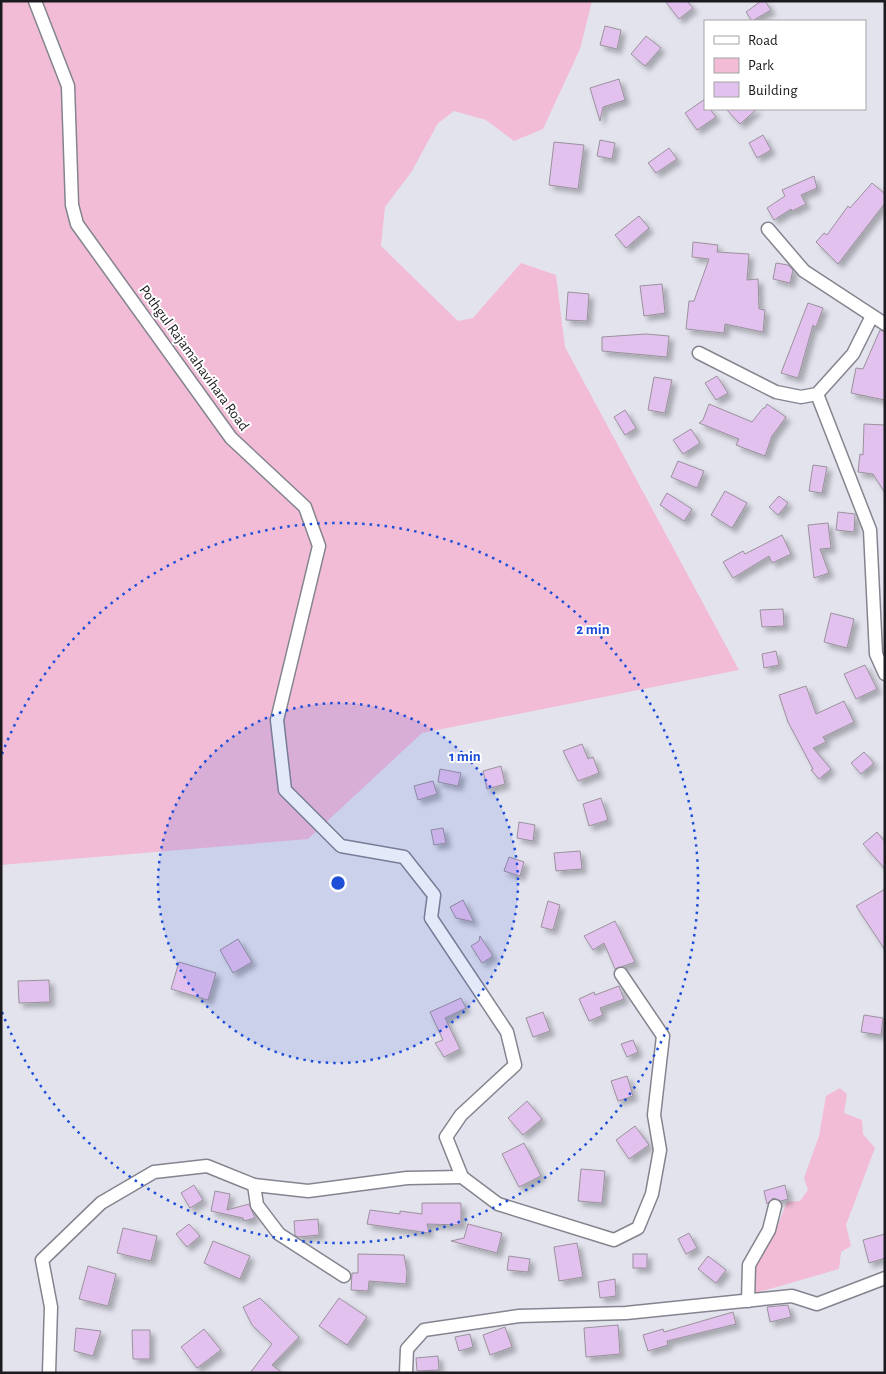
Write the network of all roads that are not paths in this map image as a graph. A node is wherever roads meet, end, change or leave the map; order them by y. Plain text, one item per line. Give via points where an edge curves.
1 (35, 1) edge
2 (768, 229) dead end
3 (872, 316) junction
4 (885, 324) edge
5 (699, 353) dead end
6 (817, 394) junction
7 (885, 674) edge
8 (621, 974) dead end
9 (462, 1177) junction
10 (254, 1185) junction
11 (775, 1206) dead end
12 (344, 1276) dead end
13 (885, 1278) edge
14 (748, 1301) junction
15 (50, 1373) edge
16 (406, 1373) edge

1 - 9 street, Pothgul Rajamahavihara Road via 68,86 72,205 77,224 230,438 305,507 319,546 277,720 285,790 341,846 404,857 434,895 431,918 507,1032 515,1065 461,1115 446,1137
2 - 3 street via 804,271
3 - 4 street
3 - 6 street via 853,354
5 - 6 street via 776,392 802,397
6 - 7 street via 870,530 876,654
8 - 9 street via 663,1036 654,1115 660,1150 652,1194 638,1228 614,1240 498,1204
9 - 10 street via 407,1178 308,1191
10 - 12 street via 257,1205 279,1234
10 - 15 street via 207,1166 154,1172 101,1202 42,1260 51,1307
11 - 14 street via 769,1230 749,1265
13 - 14 street via 817,1304 792,1296
14 - 16 street via 626,1313 519,1316 424,1330 407,1349

